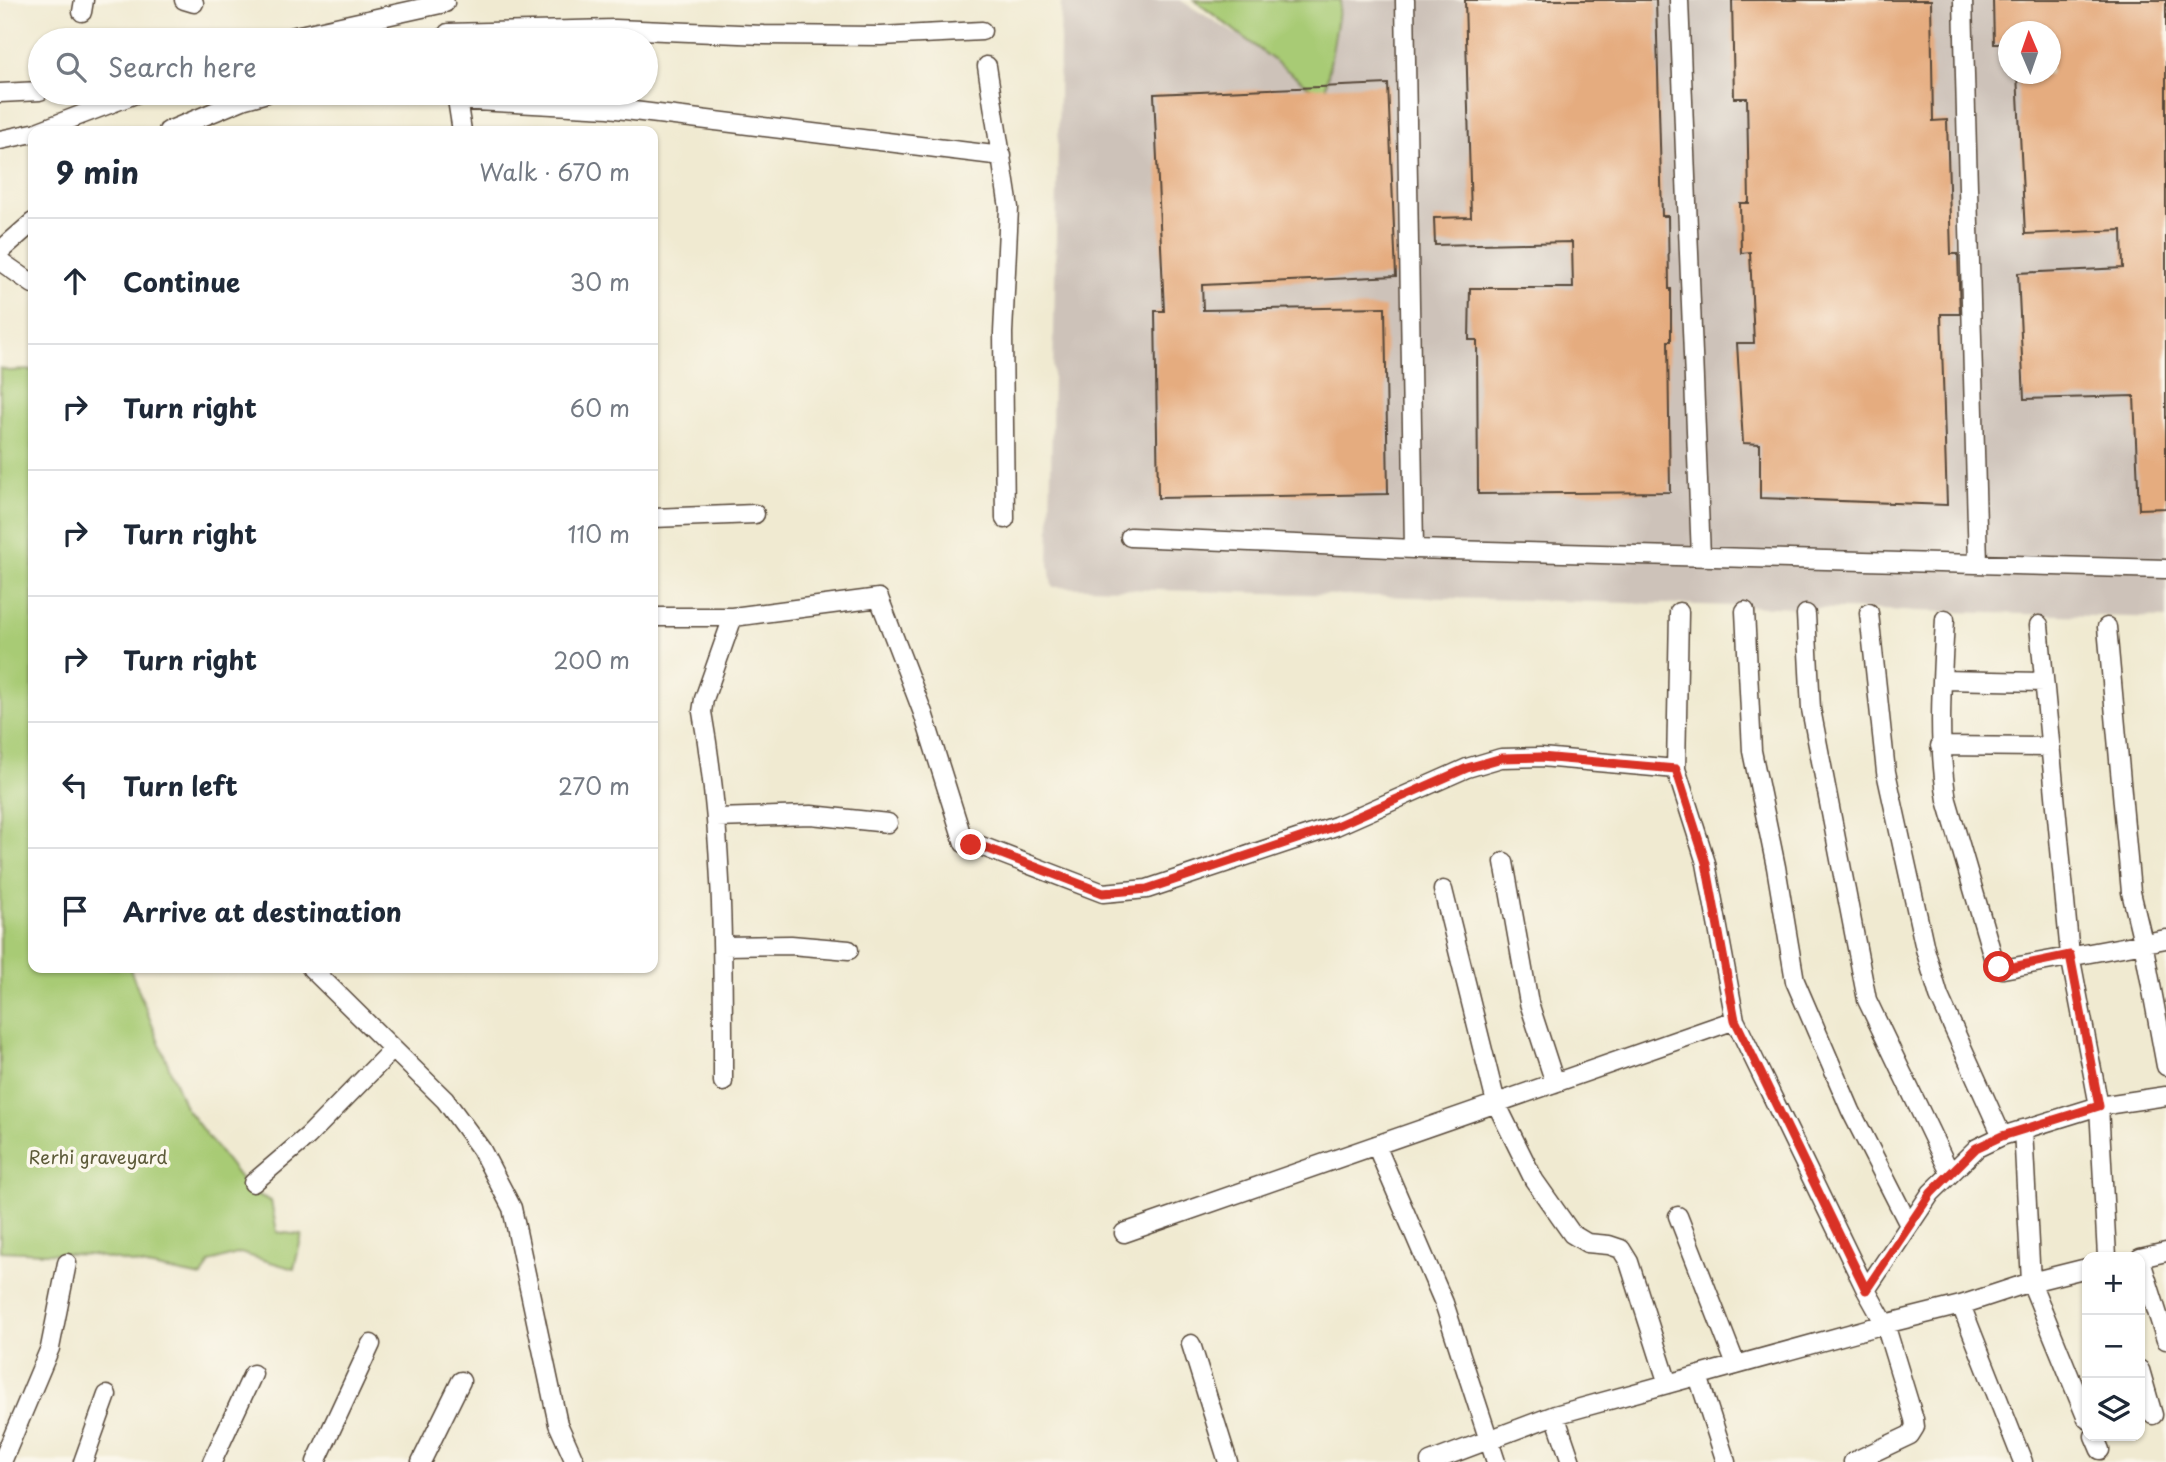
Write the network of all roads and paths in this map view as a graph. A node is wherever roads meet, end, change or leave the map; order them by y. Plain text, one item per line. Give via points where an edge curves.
1 (1405, 0) edge
2 (1679, 0) edge
3 (1963, 0) edge
4 (446, 2) edge
5 (330, 28) edge
6 (448, 28) edge
7 (658, 31) edge
8 (982, 31) dead end
9 (987, 66) dead end
10 (28, 92) edge
11 (0, 93) edge
12 (107, 105) edge
13 (230, 105) edge
14 (458, 105) edge
15 (571, 105) edge
16 (52, 126) edge
17 (181, 126) edge
18 (461, 126) edge
19 (28, 133) edge
20 (0, 140) edge
21 (1002, 156) junction
22 (28, 226) edge
23 (0, 251) edge
24 (0, 261) edge
25 (28, 281) edge
26 (755, 514) dead end
27 (658, 518) edge
28 (1005, 519) dead end
29 (1130, 537) dead end
30 (1414, 549) junction
31 (1701, 556) junction
32 (1978, 564) junction
33 (2166, 569) edge
34 (1745, 611) dead end
35 (1679, 612) dead end
36 (1869, 613) dead end
37 (1806, 614) dead end
38 (658, 617) edge
39 (733, 617) junction
40 (1945, 620) dead end
41 (2039, 625) dead end
42 (2107, 627) dead end
43 (1942, 680) junction
44 (2045, 682) junction
45 (1940, 746) junction
46 (2051, 747) junction
47 (1676, 769) junction
48 (716, 818) junction
49 (888, 823) dead end
50 (1504, 862) dead end
51 (1443, 890) dead end
52 (2166, 939) edge
53 (2143, 942) junction
54 (723, 946) junction
55 (849, 950) dead end
56 (2070, 955) junction
57 (316, 973) edge
58 (2162, 1018) edge
59 (1735, 1020) junction
60 (393, 1049) junction
61 (2166, 1066) edge
62 (723, 1082) dead end
63 (1555, 1083) junction
64 (2166, 1096) edge
65 (1496, 1103) junction
66 (2099, 1106) junction
67 (2023, 1129) junction
68 (2002, 1136) junction
69 (1376, 1145) junction
70 (1950, 1173) junction
71 (253, 1183) dead end
72 (1678, 1216) dead end
73 (1909, 1225) junction
74 (1125, 1233) dead end
75 (2108, 1252) edge
76 (2166, 1252) edge
77 (2145, 1257) edge
78 (68, 1263) dead end
79 (2082, 1269) edge
80 (2145, 1274) edge
81 (2032, 1282) junction
82 (1866, 1290) junction
83 (1961, 1305) junction
84 (1885, 1324) junction
85 (2166, 1340) edge
86 (371, 1344) dead end
87 (1191, 1344) dead end
88 (1736, 1365) junction
89 (253, 1374) dead end
90 (1698, 1376) junction
91 (2142, 1378) edge
92 (461, 1381) dead end
93 (1668, 1384) junction
94 (107, 1395) dead end
95 (2082, 1407) edge
96 (1555, 1415) junction
97 (2153, 1415) dead end
98 (1489, 1440) junction
99 (318, 1461) edge
100 (2, 1462) edge
101 (83, 1462) edge
102 (212, 1462) edge
103 (421, 1462) edge
104 (575, 1462) edge
105 (1228, 1462) edge
106 (1430, 1462) edge
107 (1496, 1462) edge
108 (1571, 1462) edge
109 (1726, 1462) edge
110 (1853, 1462) edge
111 (2022, 1462) edge

1 - 30 street
2 - 31 street
3 - 32 street
4 - 5 street
4 - 6 street
7 - 8 street via 881,36
9 - 21 street
10 - 11 street
12 - 16 street
13 - 17 street
14 - 18 street
15 - 21 street
19 - 20 street
21 - 28 street via 1009,208 1003,333
22 - 23 street
24 - 25 street
26 - 27 street
29 - 30 street
30 - 31 street
31 - 32 street
32 - 33 street
34 - 73 street via 1752,751 1795,981 1851,1111
35 - 47 street
36 - 68 street via 1886,772 1926,949 1939,996
37 - 70 street via 1811,709 1867,999
38 - 39 street
39 - 47 street via 879,598 923,713 964,843 1103,893 1147,889 1336,826 1467,768 1502,758
39 - 48 street via 702,712
40 - 43 street
41 - 44 street
42 - 53 street via 2131,892
43 - 44 street
43 - 45 street
44 - 46 street
45 - 46 street
45 - 56 street via 1947,800 1994,964 2003,969
46 - 56 street
47 - 59 street via 1706,863
48 - 49 street via 811,815
48 - 54 street
50 - 63 street via 1529,1003
51 - 65 street
52 - 53 street
53 - 56 street
53 - 58 street
54 - 55 street
54 - 62 street
56 - 66 street
57 - 60 street
58 - 61 street
59 - 63 street
59 - 82 street
60 - 71 street via 308,1136
60 - 104 street via 452,1110 481,1149 512,1208 558,1424
63 - 65 street
64 - 66 street
65 - 69 street
65 - 93 street via 1534,1180 1572,1234 1587,1243 1620,1249 1629,1262
66 - 67 street
66 - 75 street
67 - 68 street
67 - 81 street
68 - 70 street via 1976,1148
69 - 74 street
69 - 98 street via 1444,1303
70 - 73 street
72 - 88 street
73 - 82 street
76 - 77 street
78 - 100 street via 50,1348
79 - 81 street
80 - 85 street
81 - 83 street
81 - 95 street
82 - 84 street
83 - 84 street
83 - 111 street
84 - 88 street
84 - 110 street via 1915,1427 1910,1435
86 - 99 street
87 - 105 street
88 - 90 street
89 - 102 street
90 - 93 street
90 - 109 street
91 - 97 street
92 - 103 street
93 - 96 street
94 - 101 street
96 - 98 street
96 - 108 street
98 - 106 street
98 - 107 street

